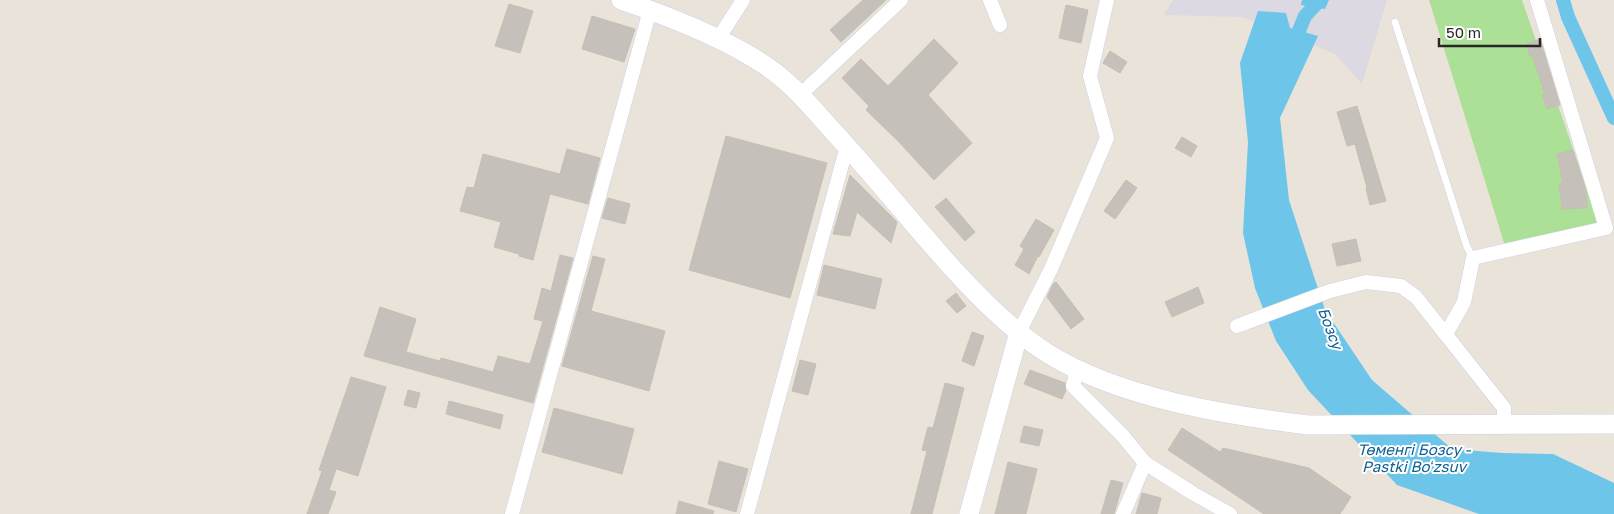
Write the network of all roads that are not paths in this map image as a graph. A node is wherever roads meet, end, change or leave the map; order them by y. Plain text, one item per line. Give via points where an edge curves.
1 (621, 0) edge
2 (742, 0) edge
3 (901, 0) edge
4 (990, 0) edge
5 (1107, 0) edge
6 (1537, 0) edge
7 (650, 10) junction
8 (1395, 22) dead end
9 (1000, 25) dead end
10 (718, 39) junction
11 (800, 95) junction
12 (847, 146) junction
13 (1473, 258) junction
14 (1238, 326) dead end
15 (1019, 332) junction
16 (1446, 334) junction
17 (1077, 370) junction
18 (1504, 424) junction
19 (1614, 424) edge
20 (1144, 463) junction
21 (512, 514) edge
22 (748, 514) edge
23 (968, 514) edge
24 (1122, 514) edge
25 (1230, 514) edge

1 - 7 main road
2 - 10 street
3 - 11 street
4 - 9 street
5 - 15 street via 1090,76 1108,138 1051,269
6 - 13 street via 1606,228
7 - 10 main road
7 - 21 street
8 - 13 lane via 1466,247
10 - 11 main road via 767,66
11 - 12 main road
12 - 15 main road via 973,291
12 - 22 street
13 - 16 street via 1464,302
14 - 16 street via 1330,291 1366,282 1401,286 1416,297
15 - 17 main road
15 - 23 main road
16 - 18 street via 1504,408
17 - 18 main road via 1161,398 1308,425
17 - 20 street via 1073,386 1122,435
18 - 19 main road
20 - 24 street
20 - 25 street

